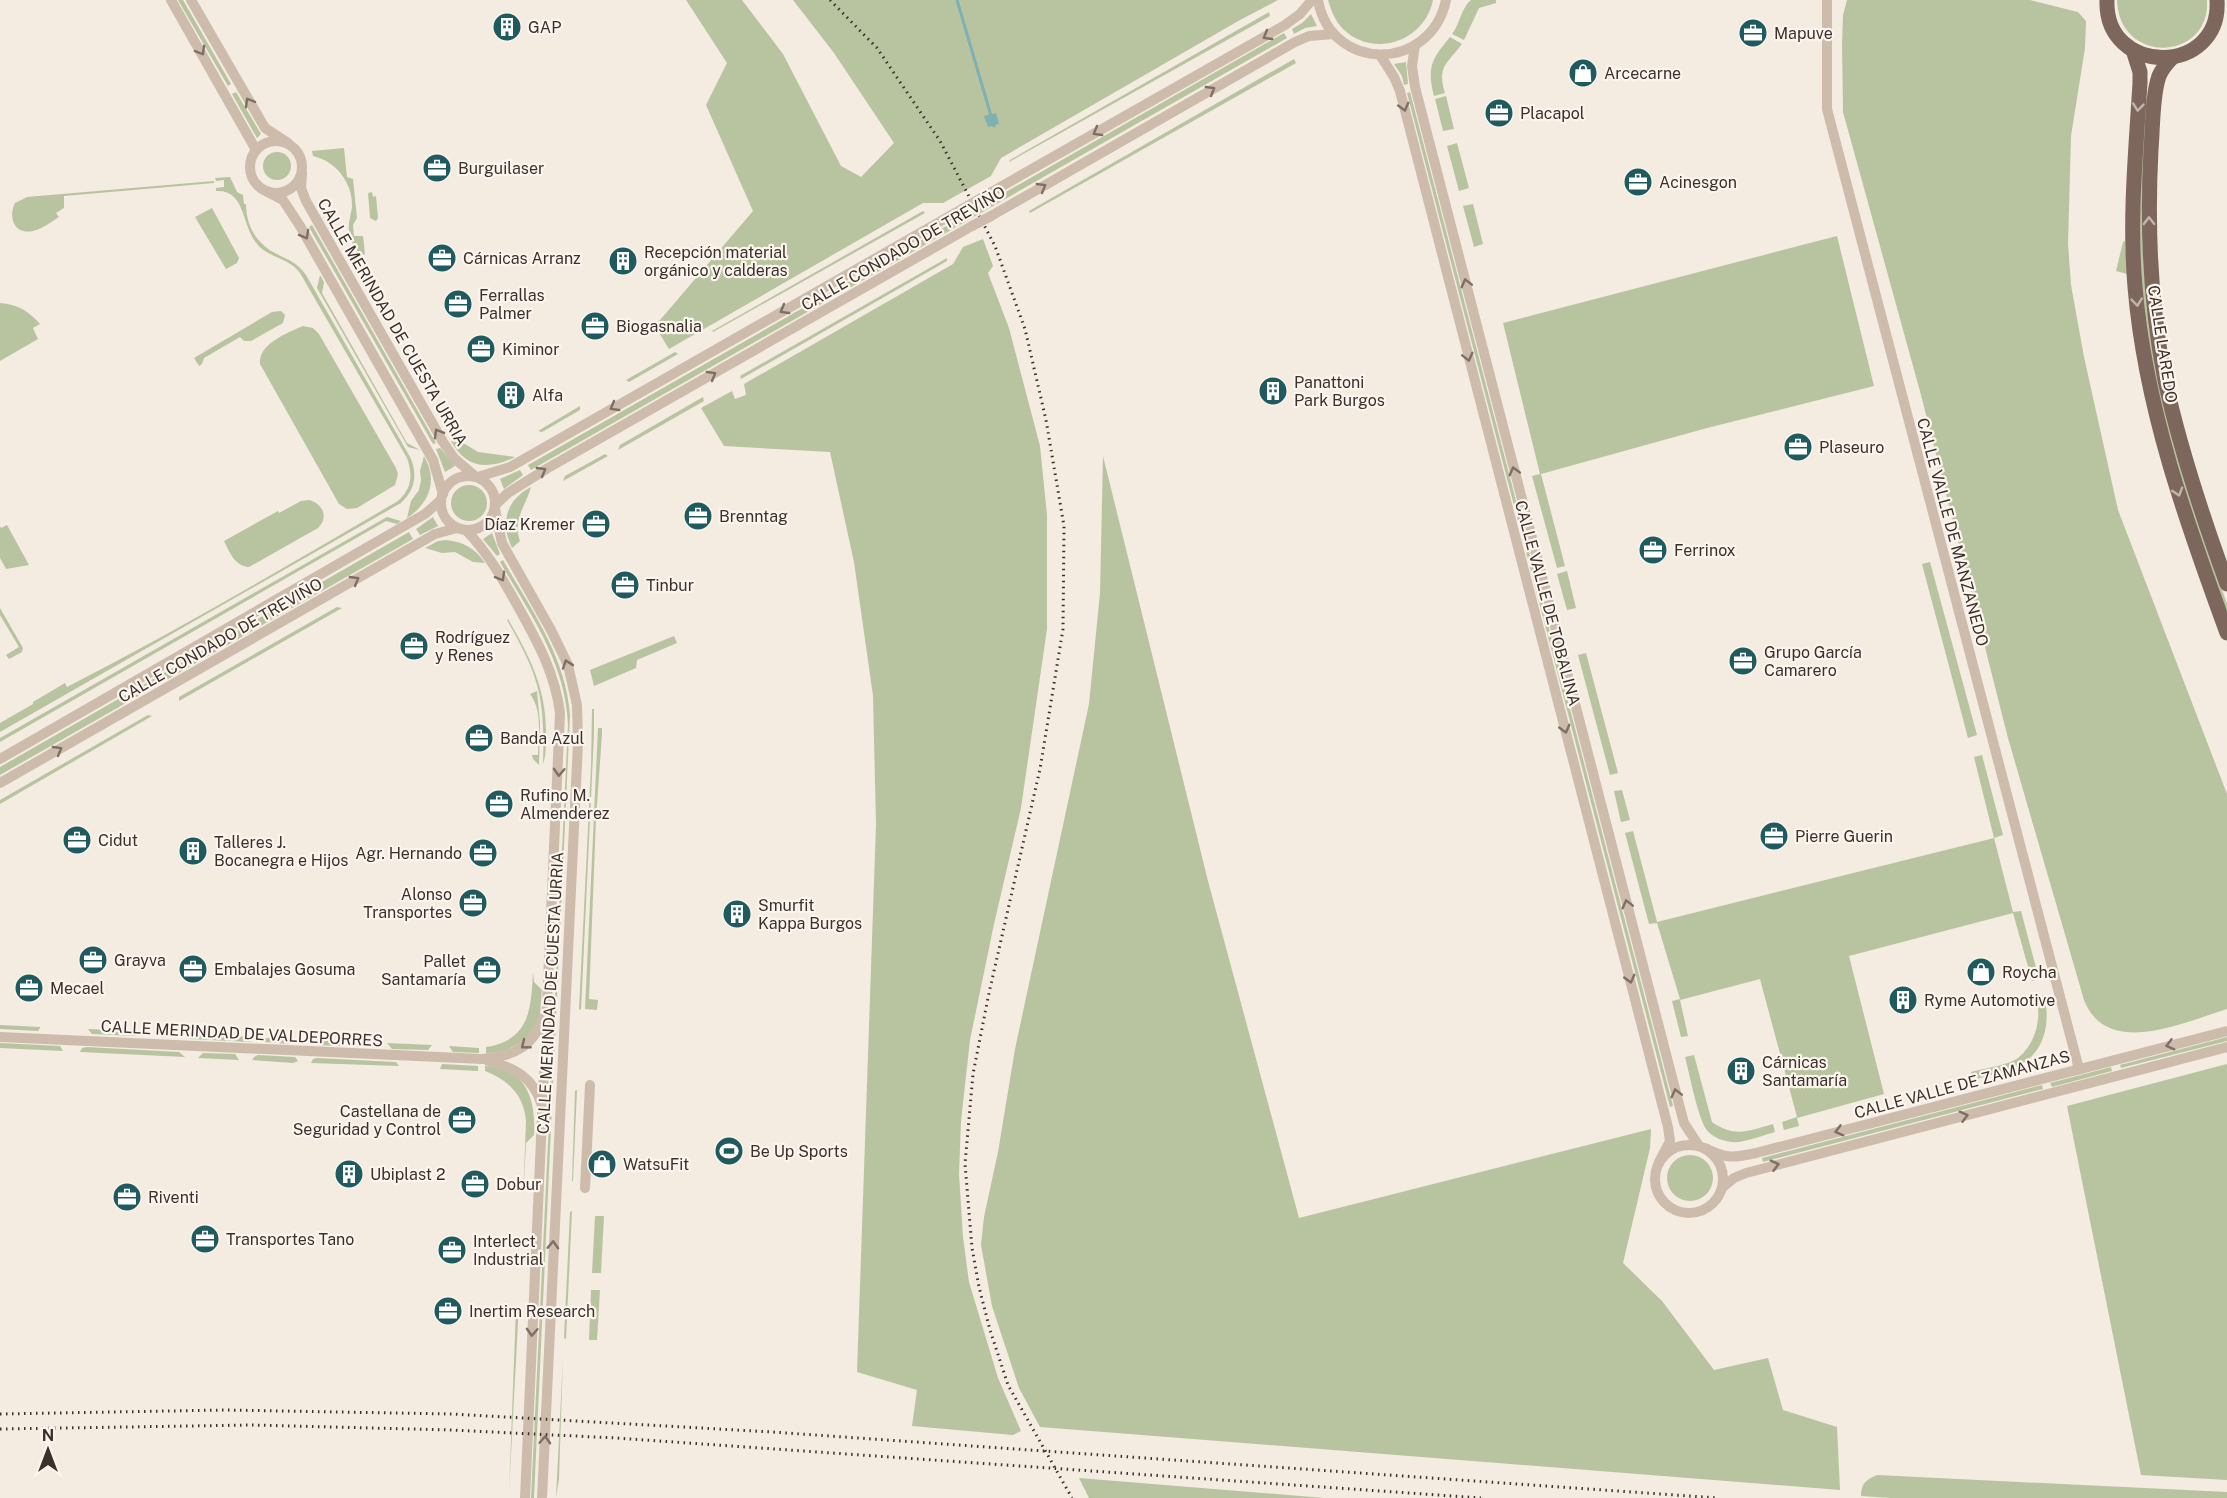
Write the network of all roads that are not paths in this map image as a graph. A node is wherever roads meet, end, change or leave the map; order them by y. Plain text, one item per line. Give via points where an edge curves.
1 (171, 0) edge
2 (191, 0) edge
3 (1312, 0) edge
4 (1318, 0) edge
5 (1446, 0) edge
6 (1827, 0) edge
7 (2217, 0) edge
8 (2105, 3) edge
9 (2221, 18) edge
10 (1334, 34) junction
11 (1415, 45) junction
12 (2133, 50) junction
13 (1380, 55) junction
14 (2172, 58) junction
15 (288, 143) junction
16 (256, 150) junction
17 (302, 174) junction
18 (268, 192) junction
19 (477, 477) junction
20 (442, 497) junction
21 (495, 507) junction
22 (462, 529) junction
23 (2227, 584) edge
24 (2227, 633) edge
25 (0, 759) edge
26 (0, 783) edge
27 (548, 1006) junction
28 (2227, 1031) edge
29 (0, 1037) edge
30 (2227, 1047) edge
31 (482, 1059) junction
32 (2079, 1069) junction
33 (590, 1085) dead end
34 (542, 1108) junction
35 (1702, 1147) junction
36 (1659, 1162) junction
37 (585, 1188) dead end
38 (1722, 1188) junction
39 (525, 1498) edge
40 (542, 1498) edge

1 -> 16 street
15 -> 2 street via 265,128
3 -> 19 street, CALLE CONDADO DE TREVIÑO, bridge via 1285,25 510,467
4 - 10 street via 1325,22
5 - 11 street via 1436,27
6 - 32 street, CALLE VALLE DE MANZANEDO via 1827,110
7 - 9 main road
8 - 12 main road via 2115,32
9 - 14 main road via 2204,39
10 - 13 street via 1350,46
21 -> 10 street, CALLE CONDADO DE TREVIÑO, bridge via 508,493 548,468 1295,42 1309,36
11 - 13 street
35 -> 11 street, CALLE VALLE DE TOBALINA via 1684,1123 1680,1108 1412,75
12 - 14 main road via 2152,58
12 -> 24 main road, CALLE LAREDO via 2140,72 2132,188 2140,332 2165,447
13 -> 36 street, CALLE VALLE DE TOBALINA via 1400,91 1665,1112 1670,1141
23 -> 14 main road, CALLE LAREDO via 2188,466 2165,379 2153,297 2149,210 2152,140 2157,85
15 - 16 street via 271,141
15 - 17 street via 301,159
16 - 18 street via 250,165 252,178
17 - 18 street via 290,189
19 -> 17 street, CALLE MERINDAD DE CUESTA URRIA via 454,458 443,442 306,201 301,188
18 -> 20 street, CALLE MERINDAD DE CUESTA URRIA via 283,200 300,226 434,460
19 - 20 street via 457,478
19 - 21 street via 490,487
20 - 22 street via 445,518
20 - 25 street, CALLE CONDADO DE TREVIÑO via 425,514
21 - 22 street via 487,522 478,528
40 -> 21 street, CALLE MERINDAD DE CUESTA URRIA via 577,705 568,665 504,549
26 -> 22 street, CALLE CONDADO DE TREVIÑO via 435,534
22 -> 27 street, CALLE MERINDAD DE CUESTA URRIA via 485,550 540,645 558,699 560,741
27 -> 31 street, CALLE MERINDAD DE VALDEPORRES via 540,1028 527,1045 511,1055
27 - 34 street, CALLE MERINDAD DE CUESTA URRIA
28 -> 32 street, CALLE VALLE DE ZAMANZAS
29 - 31 street, CALLE MERINDAD DE VALDEPORRES
38 -> 30 street, CALLE VALLE DE ZAMANZAS via 1746,1173
31 - 34 street, CALLE MERINDAD DE VALDEPORRES via 524,1076 537,1092
32 -> 35 street, CALLE VALLE DE ZAMANZAS via 1749,1155 1730,1158
33 - 37 street
34 -> 39 street, CALLE MERINDAD DE CUESTA URRIA
35 - 36 street via 1691,1144 1673,1149
35 - 38 street via 1721,1165
36 - 38 street via 1655,1179 1659,1195 1678,1211 1707,1209

